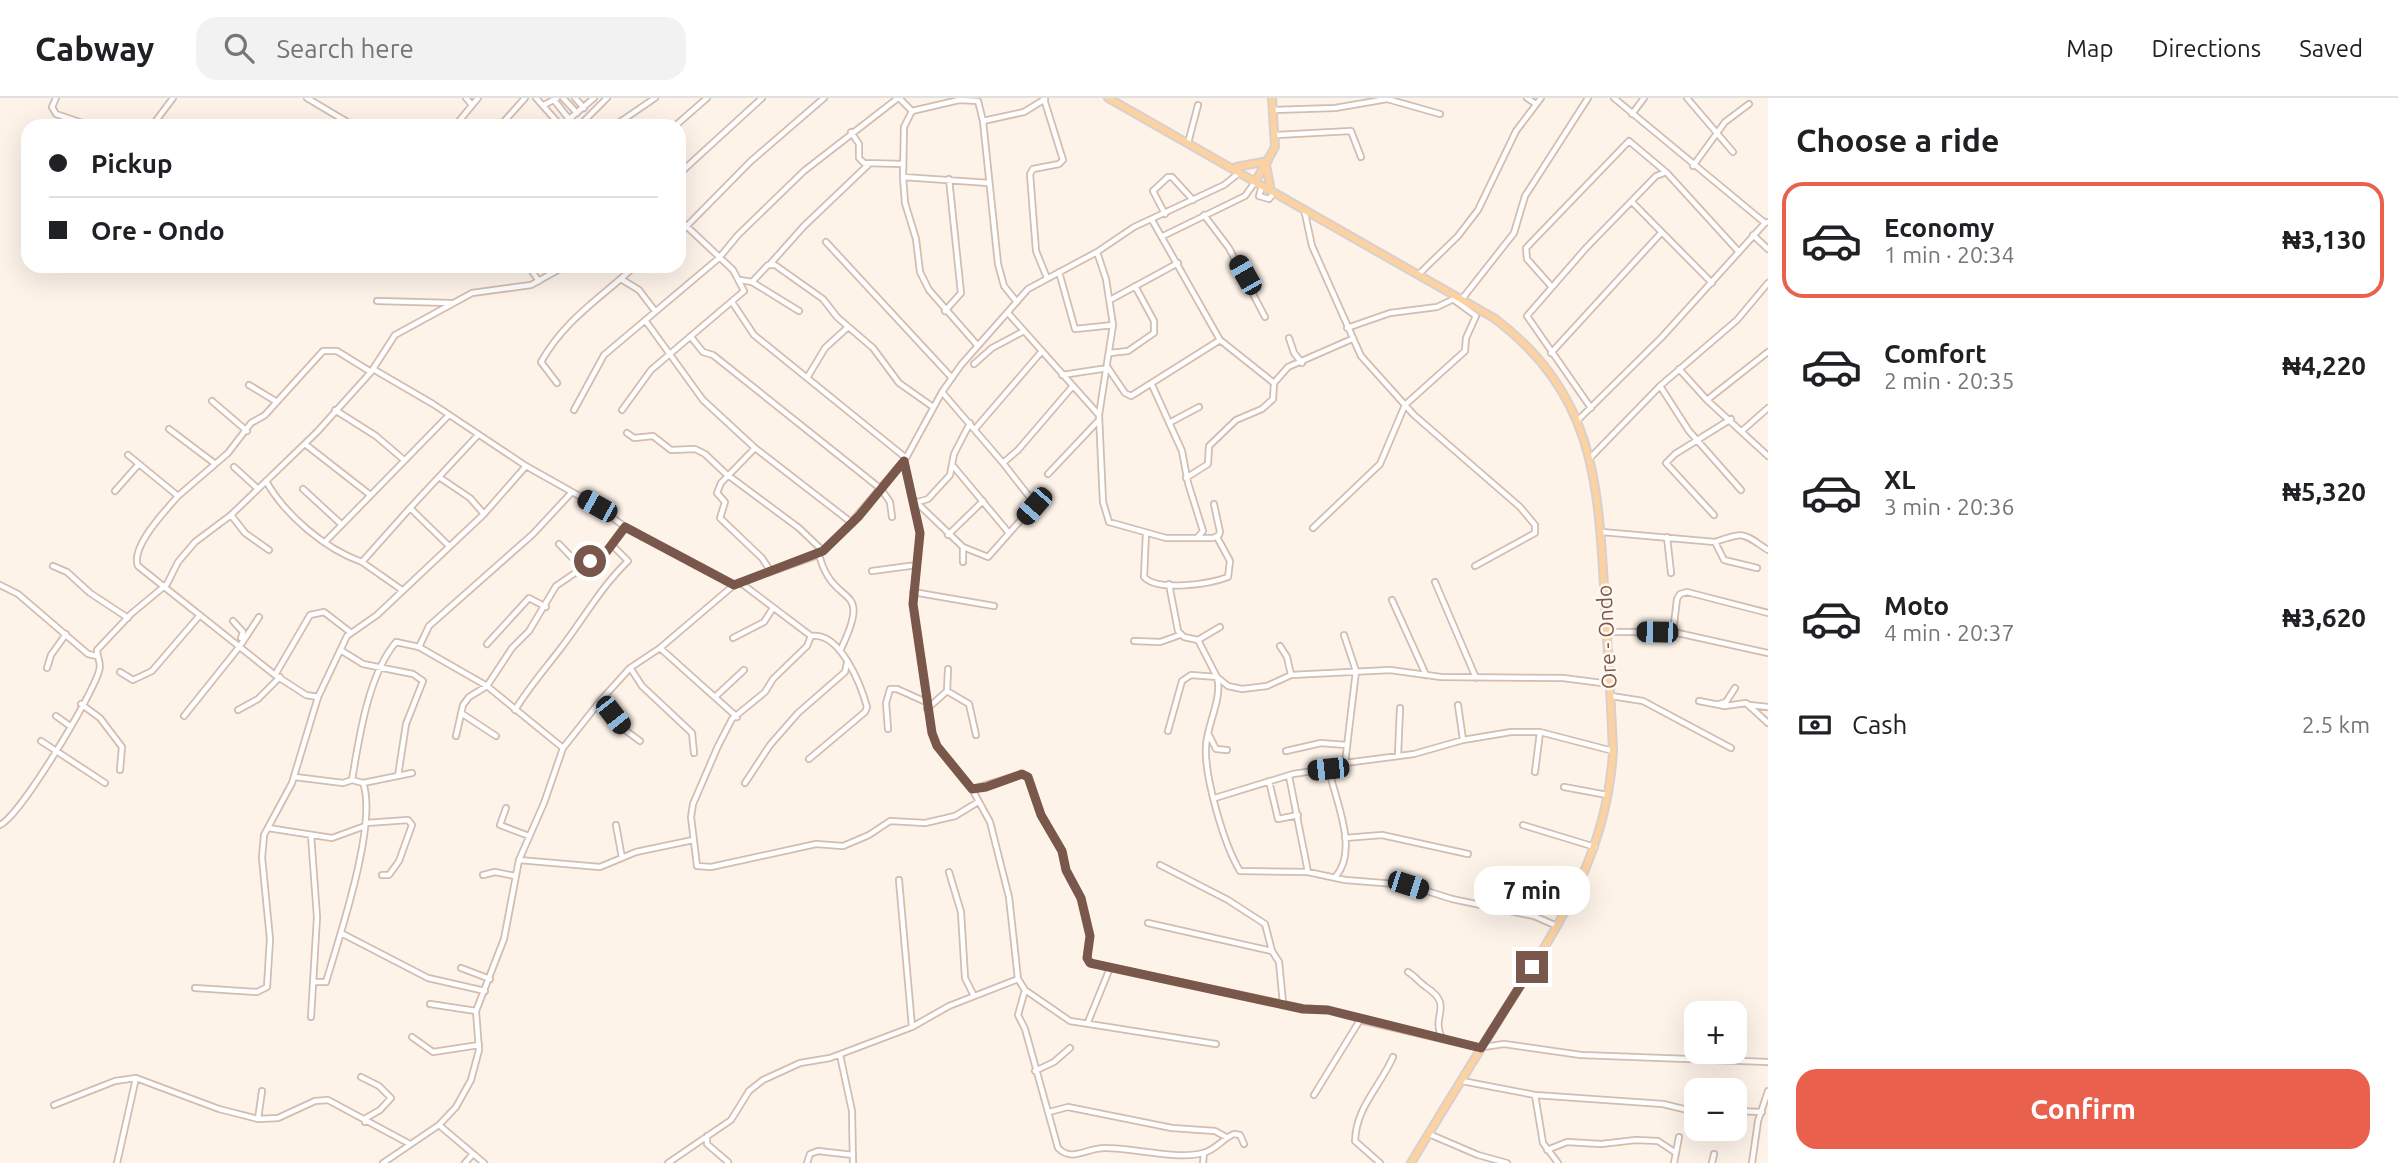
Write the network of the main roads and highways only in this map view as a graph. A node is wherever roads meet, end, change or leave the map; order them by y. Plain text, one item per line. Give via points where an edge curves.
1 (1108, 98) edge
2 (1272, 98) edge
3 (1267, 162) junction
4 (1238, 170) junction
5 (1261, 183) junction
6 (1301, 208) junction
7 (1411, 1163) edge

1 - 4 main road
2 - 3 main road via 1276,135
3 - 4 main road
3 - 5 main road
3 - 5 main road
4 - 5 main road
5 - 6 main road
5 - 6 main road
6 - 7 main road, Ore - Ondo via 1494,318 1524,343 1552,377 1577,421 1591,457 1602,532 1613,751 1595,847 1558,926

